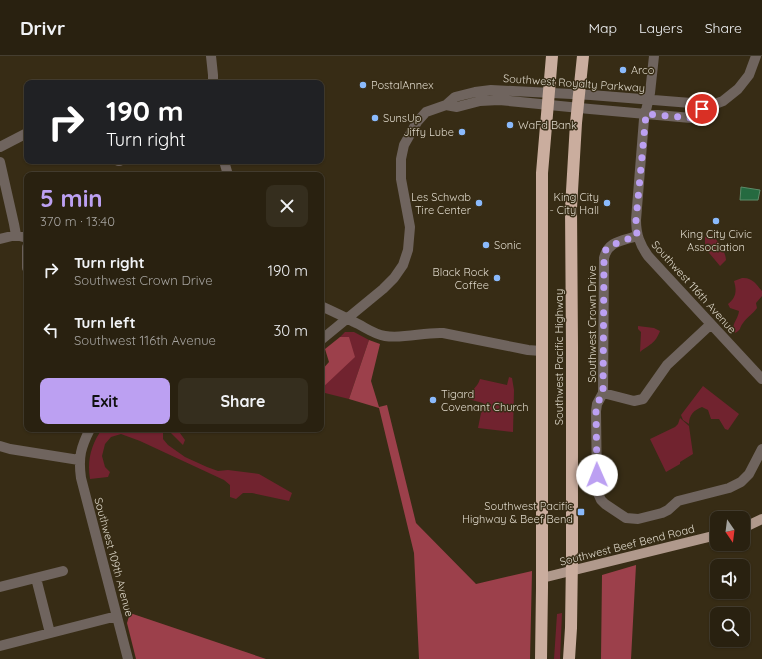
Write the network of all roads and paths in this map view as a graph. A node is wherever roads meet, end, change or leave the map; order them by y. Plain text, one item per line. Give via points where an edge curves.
1 (211, 56) edge
2 (552, 56) edge
3 (583, 56) edge
4 (654, 56) edge
5 (756, 56) edge
6 (213, 80) edge
7 (578, 95) junction
8 (548, 98) junction
9 (648, 100) junction
10 (577, 108) junction
11 (702, 109) junction
12 (646, 114) junction
13 (24, 135) edge
14 (0, 147) edge
15 (0, 162) edge
16 (16, 235) junction
17 (637, 236) junction
18 (24, 237) edge
19 (0, 239) edge
20 (324, 307) edge
21 (347, 318) junction
22 (711, 324) junction
23 (324, 337) edge
24 (541, 351) junction
25 (762, 379) edge
26 (603, 393) junction
27 (88, 432) edge
28 (0, 446) edge
29 (762, 449) edge
30 (79, 460) junction
31 (762, 519) edge
32 (750, 525) edge
33 (710, 537) edge
34 (63, 571) dead end
35 (571, 571) junction
36 (36, 578) junction
37 (542, 578) junction
38 (0, 587) edge
39 (117, 616) junction
40 (50, 633) junction
41 (0, 646) edge
42 (128, 659) edge
43 (541, 659) edge
44 (569, 659) edge

1 - 6 street
2 - 8 highway, Southwest Pacific Highway
3 - 7 highway, Southwest Pacific Highway
4 - 9 street, Southwest 116th Avenue
5 - 11 street, Southwest Royalty Parkway via 749,75 738,89 723,101
7 - 8 street, Southwest Royalty Parkway
7 - 9 street, Southwest Royalty Parkway
7 - 10 highway, Southwest Pacific Highway
8 - 10 street, Southwest Royalty Parkway
8 - 21 street, Southwest Royalty Parkway via 499,100 457,107 446,104 432,109 419,119 407,138 400,164 410,227 408,250 402,265 389,283
8 - 24 highway, Southwest Pacific Highway via 542,173
9 - 11 street, Southwest Royalty Parkway via 691,103
9 - 12 street, Southwest 116th Avenue
10 - 12 street, Southwest Royalty Parkway
10 - 35 highway, Southwest Pacific Highway via 571,208
11 - 12 street, Southwest Royalty Parkway via 691,118
12 - 17 street, Southwest 116th Avenue via 636,220
13 - 14 street
15 - 16 street
16 - 18 street
16 - 19 street
17 - 22 street, Southwest 116th Avenue via 648,256
17 - 26 street, Southwest Crown Drive via 612,244 606,249 604,258
20 - 21 street
21 - 23 street, Southwest Royalty Parkway
21 - 24 street via 374,334 395,336 443,333
22 - 25 street, Southwest 116th Avenue
22 - 26 street via 667,365 643,399 634,401
24 - 37 highway, Southwest Pacific Highway
26 - 29 street, Southwest Crown Drive via 596,411 597,491 605,504 626,518 638,519 666,512 678,501 739,483 749,474
27 - 30 street
28 - 30 street via 10,450
30 - 39 street, Southwest 109th Avenue via 81,478
31 - 32 main road
33 - 35 main road, Southwest Beef Bend Road
34 - 36 street
35 - 37 main road, Southwest Beef Bend Road
35 - 44 highway, Southwest Pacific Highway
36 - 38 street
36 - 40 street
37 - 43 highway, Southwest Pacific Highway
39 - 40 street
39 - 42 street, Southwest 109th Avenue
40 - 41 street

